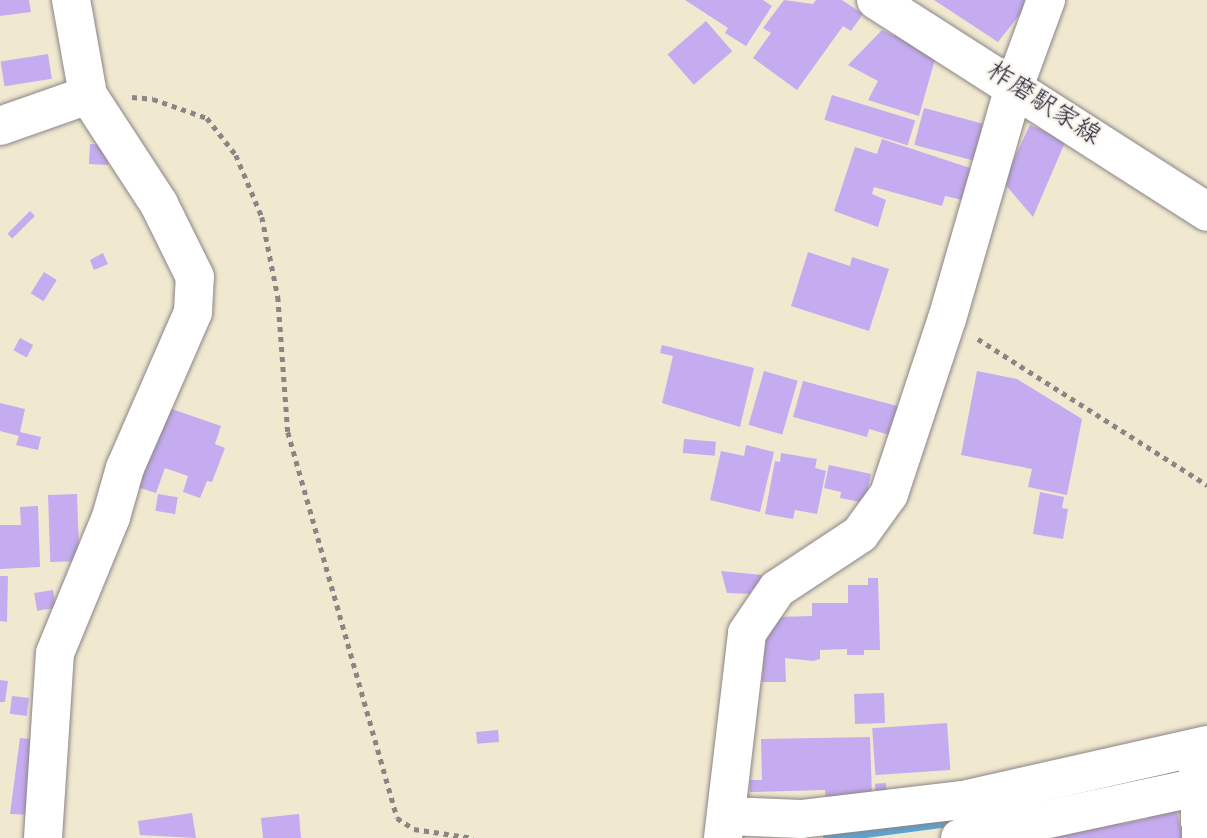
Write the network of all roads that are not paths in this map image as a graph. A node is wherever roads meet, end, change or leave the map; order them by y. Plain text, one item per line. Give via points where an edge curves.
1 (71, 0) edge
2 (876, 0) edge
3 (1046, 0) edge
4 (1014, 88) junction
5 (88, 95) junction
6 (0, 126) edge
7 (1207, 212) edge
8 (1202, 745) edge
9 (1204, 785) edge
10 (962, 800) junction
11 (725, 827) edge
12 (44, 838) edge
13 (963, 838) edge
14 (1201, 838) edge

1 - 5 street
2 - 4 street, 柞磨駅家線
3 - 4 street
4 - 7 street, 柞磨駅家線
4 - 11 street via 947,319 889,494 860,534 777,589 747,633
5 - 6 street
5 - 12 street via 159,204 195,277 193,312 125,468 111,517 55,653
8 - 9 street
8 - 10 street
9 - 13 street
9 - 14 street
10 - 11 street
10 - 13 street

